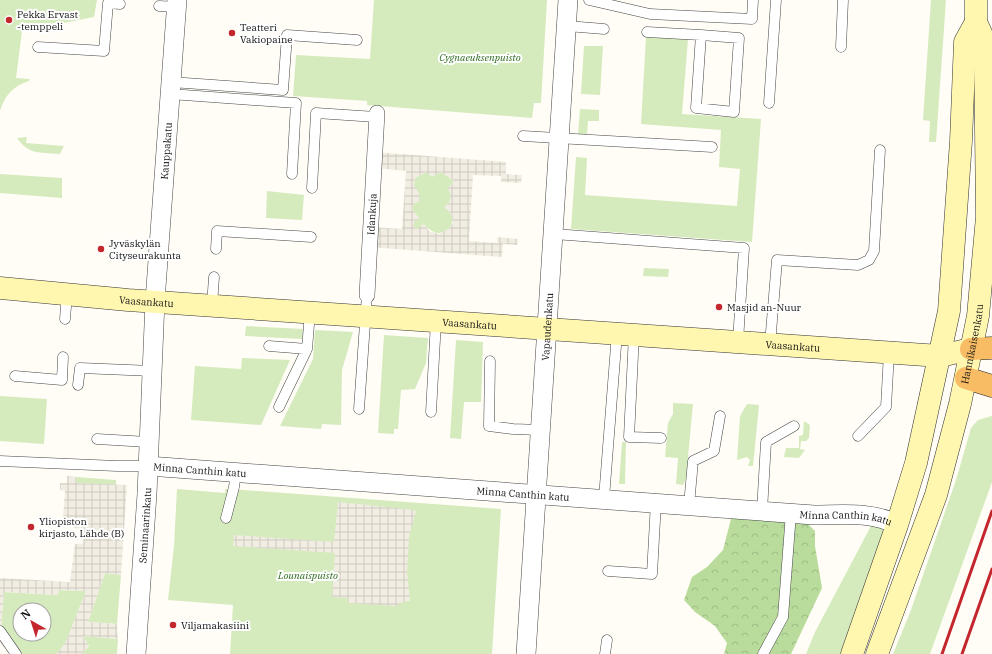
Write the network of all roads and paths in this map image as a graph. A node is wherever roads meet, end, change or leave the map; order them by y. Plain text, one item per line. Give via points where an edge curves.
1 (568, 0) edge
2 (589, 0) edge
3 (753, 0) edge
4 (776, 0) edge
5 (843, 0) edge
6 (976, 0) edge
7 (120, 4) dead end
8 (171, 4) edge
9 (976, 22) junction
10 (567, 26) junction
11 (604, 29) dead end
12 (647, 32) dead end
13 (701, 35) junction
14 (357, 40) dead end
15 (841, 47) dead end
16 (38, 48) dead end
17 (171, 88) junction
18 (769, 104) dead end
19 (377, 115) joint
20 (523, 136) dead end
21 (560, 137) junction
22 (712, 147) dead end
23 (880, 150) dead end
24 (292, 174) dead end
25 (312, 188) dead end
26 (554, 234) junction
27 (311, 237) dead end
28 (216, 249) dead end
29 (214, 277) dead end
30 (0, 288) edge
31 (66, 293) junction
32 (155, 301) junction
33 (212, 305) junction
34 (366, 305) junction
35 (310, 312) junction
36 (65, 319) dead end
37 (436, 321) junction
38 (547, 328) junction
39 (625, 333) junction
40 (738, 341) junction
41 (770, 344) junction
42 (269, 346) dead end
43 (982, 348) edge
44 (307, 349) junction
45 (889, 353) junction
46 (940, 356) junction
47 (63, 357) dead end
48 (490, 361) dead end
49 (153, 372) junction
50 (15, 376) dead end
51 (966, 378) junction
52 (78, 385) dead end
53 (990, 386) edge
54 (278, 407) dead end
55 (359, 409) dead end
56 (431, 412) dead end
57 (720, 416) dead end
58 (794, 426) dead end
59 (540, 430) junction
60 (858, 436) dead end
61 (661, 438) dead end
62 (97, 439) dead end
63 (148, 442) junction
64 (0, 461) edge
65 (148, 466) junction
66 (236, 472) junction
67 (536, 494) junction
68 (604, 498) junction
69 (656, 502) junction
70 (689, 505) junction
71 (762, 511) junction
72 (790, 513) junction
73 (226, 518) dead end
74 (897, 525) junction
75 (917, 545) junction
76 (608, 571) dead end
77 (0, 631) edge
78 (607, 640) dead end
79 (16, 654) edge
80 (136, 654) edge
81 (526, 654) edge
82 (605, 654) edge
83 (763, 654) edge
84 (852, 654) edge
85 (877, 654) edge

1 - 10 street, Vapaudenkatu
2 - 3 lane via 650,14 752,19
4 - 18 lane
5 - 15 lane
6 - 9 main road, Hannikaisenkatu
7 - 16 lane via 108,3 104,51
8 - 17 street, Kauppakatu
9 - 43 main road, Hannikaisenkatu via 985,42 987,217 978,316
9 - 46 main road, Hannikaisenkatu via 965,42 949,311
10 - 11 lane
10 - 21 street, Vapaudenkatu
12 - 13 lane
13 - 13 lane via 696,108 734,112 739,38
14 - 17 lane via 287,34 283,90
17 - 24 lane via 296,103
17 - 32 street, Kauppakatu
19 - 25 lane via 316,113
19 - 34 street, Idankuja
20 - 21 lane
21 - 22 lane
21 - 26 street, Vapaudenkatu
23 - 41 lane via 874,251 869,260 858,265 777,260
26 - 38 street, Vapaudenkatu
26 - 40 lane via 744,248
27 - 28 lane via 217,231
29 - 33 lane
30 - 31 main road, Vaasankatu
31 - 32 main road, Vaasankatu
31 - 36 lane
32 - 33 main road, Vaasankatu
32 - 49 street, Seminaarinkatu
33 - 35 main road, Vaasankatu
34 - 35 main road, Vaasankatu
34 - 37 main road, Vaasankatu
34 - 55 lane
35 - 44 lane
37 - 38 main road, Vaasankatu
37 - 56 lane
38 - 39 main road, Vaasankatu
38 - 59 street, Vapaudenkatu
39 - 40 main road, Vaasankatu
39 - 61 lane via 629,437
39 - 68 lane
40 - 41 main road, Vaasankatu
41 - 45 main road, Vaasankatu
42 - 44 lane
43 - 46 main road, Vaasankatu
43 - 51 main road, Hannikaisenkatu
44 - 54 lane
45 - 46 main road, Vaasankatu
45 - 60 lane via 886,407
46 - 51 main road
46 - 74 main road, Hannikaisenkatu via 916,463
47 - 50 lane via 62,380
48 - 59 lane via 489,426
49 - 52 lane via 80,368
49 - 63 street, Seminaarinkatu
51 - 53 highway
51 - 75 main road, Hannikaisenkatu via 936,496
57 - 70 lane via 714,451 693,461
58 - 71 lane via 766,442
59 - 67 street, Vapaudenkatu
62 - 63 lane
63 - 65 street, Seminaarinkatu
64 - 65 lane
65 - 66 street, Minna Canthin katu
65 - 80 street, Seminaarinkatu
66 - 67 street, Minna Canthin katu
66 - 73 lane
67 - 68 street, Minna Canthin katu
67 - 81 street, Vapaudenkatu
68 - 69 street, Minna Canthin katu
69 - 70 street, Minna Canthin katu
69 - 76 lane via 652,574
70 - 71 street, Minna Canthin katu
71 - 72 street, Minna Canthin katu
72 - 74 street, Minna Canthin katu via 870,516
72 - 83 lane via 783,617
74 - 75 main road
74 - 84 main road, Hannikaisenkatu
75 - 85 main road, Hannikaisenkatu
77 - 79 lane
78 - 82 lane

